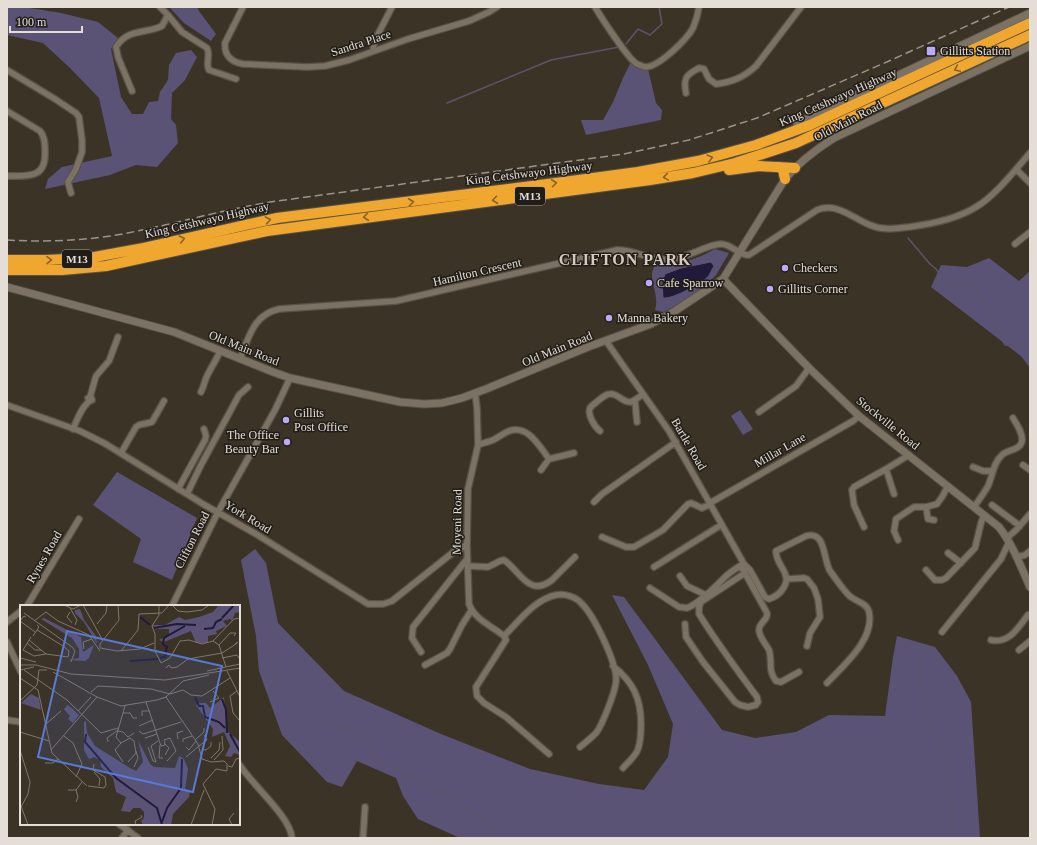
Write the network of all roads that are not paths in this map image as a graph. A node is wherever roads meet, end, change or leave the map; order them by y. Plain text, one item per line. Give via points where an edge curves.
1 (160, 7) edge
2 (243, 7) edge
3 (392, 7) edge
4 (497, 7) edge
5 (595, 7) edge
6 (699, 7) edge
7 (801, 7) edge
8 (1030, 13) edge
9 (168, 15) junction
10 (1030, 23) edge
11 (1030, 34) edge
12 (1030, 46) edge
13 (373, 51) junction
14 (7, 70) edge
15 (236, 79) dead end
16 (132, 90) dead end
17 (686, 93) dead end
18 (7, 111) edge
19 (797, 123) joint
20 (756, 145) junction
21 (1030, 153) edge
22 (779, 167) junction
23 (795, 168) junction
24 (1016, 169) junction
25 (693, 173) junction
26 (7, 176) edge
27 (785, 179) junction
28 (1030, 183) edge
29 (71, 193) dead end
30 (1030, 232) edge
31 (1015, 244) dead end
32 (740, 253) junction
33 (8, 260) edge
34 (9, 271) edge
35 (723, 279) junction
36 (7, 287) edge
37 (118, 337) dead end
38 (606, 341) junction
39 (220, 351) junction
40 (240, 359) junction
41 (809, 368) junction
42 (290, 378) junction
43 (248, 387) dead end
44 (201, 392) dead end
45 (475, 393) junction
46 (643, 394) junction
47 (164, 401) dead end
48 (635, 401) junction
49 (7, 405) edge
50 (759, 412) dead end
51 (860, 416) junction
52 (1013, 418) dead end
53 (637, 422) dead end
54 (73, 429) junction
55 (204, 429) dead end
56 (600, 431) dead end
57 (676, 442) junction
58 (478, 445) junction
59 (121, 453) junction
60 (574, 453) dead end
61 (909, 455) junction
62 (549, 459) junction
63 (1023, 465) dead end
64 (973, 467) dead end
65 (886, 469) junction
66 (541, 470) dead end
67 (1030, 470) edge
68 (992, 471) junction
69 (948, 486) junction
70 (178, 488) junction
71 (187, 494) junction
72 (894, 494) dead end
73 (594, 502) dead end
74 (710, 504) junction
75 (992, 505) dead end
76 (926, 507) junction
77 (974, 507) junction
78 (218, 512) junction
79 (1030, 514) edge
80 (984, 515) junction
81 (79, 519) dead end
82 (934, 520) dead end
83 (721, 525) junction
84 (1020, 526) junction
85 (864, 527) dead end
86 (602, 537) dead end
87 (898, 540) dead end
88 (1008, 540) junction
89 (467, 545) junction
90 (948, 553) dead end
91 (1030, 553) edge
92 (574, 557) dead end
93 (1017, 557) junction
94 (467, 559) junction
95 (961, 563) junction
96 (742, 565) junction
97 (468, 566) junction
98 (654, 567) dead end
99 (926, 570) dead end
100 (745, 573) junction
101 (680, 576) dead end
102 (787, 579) junction
103 (1030, 587) edge
104 (650, 588) dead end
105 (706, 595) junction
106 (28, 605) edge
107 (172, 605) edge
108 (471, 611) junction
109 (20, 612) edge
110 (1029, 614) edge
111 (7, 622) edge
112 (685, 624) dead end
113 (942, 632) dead end
114 (504, 636) junction
115 (991, 640) dead end
116 (1030, 641) edge
117 (7, 642) edge
118 (807, 646) dead end
119 (1019, 650) dead end
120 (421, 652) dead end
121 (426, 665) dead end
122 (613, 666) junction
123 (20, 670) edge
124 (799, 672) dead end
125 (827, 683) dead end
126 (7, 720) edge
127 (20, 722) edge
128 (580, 747) dead end
129 (549, 754) dead end
130 (240, 765) edge
131 (623, 768) dead end
132 (365, 807) dead end
133 (120, 825) edge
134 (128, 830) junction
135 (122, 838) edge
136 (138, 838) edge
137 (292, 838) edge
138 (363, 838) edge

1 - 9 street
2 - 13 street, Sandra Place via 225,43 228,56 236,63 317,67
3 - 13 street via 374,42
4 - 13 street, Sandra Place via 469,20
5 - 6 street via 633,61 646,66 660,60 688,35
7 - 17 street via 749,73 716,84 704,69 699,68 686,77
8 - 19 street
9 - 15 street via 182,32 207,48 209,70
9 - 16 street via 162,26 126,37 116,47
10 - 20 highway, King Cetshwayo Highway / M13 via 810,125
11 -> 25 highway, King Cetshwayo Highway / M13 via 818,134 751,158
12 - 23 street, Old Main Road via 834,138 811,153
14 - 29 street via 79,117 82,152 76,170 68,182
18 - 26 street via 40,131 43,135 45,159 42,169 32,176
19 - 20 highway
33 -> 20 highway, King Cetshwayo Highway / M13 via 74,260 99,257 277,218 638,172 698,161
21 - 24 street
22 - 23 highway
22 - 25 highway via 759,166
22 - 27 highway via 783,170
23 - 27 street, Old Main Road
24 - 28 street
24 - 32 street via 979,205 948,219 882,229 830,207 816,210 752,254
25 -> 34 highway, King Cetshwayo Highway / M13 via 267,231 106,266
27 - 32 street, Old Main Road
30 - 31 street
32 - 35 street, Old Main Road
32 - 40 street, Hamilton Crescent via 722,244 688,256 659,260 617,250 396,301 279,309 265,314 257,321
35 - 38 street, Old Main Road via 665,317
35 - 41 street, Stockville Road
36 - 39 street, Old Main Road via 174,332
37 - 54 street via 109,360 96,376 90,399
38 - 45 street, Old Main Road
38 - 46 street, Bartle Road
39 - 40 street, Old Main Road
39 - 44 street via 207,374
40 - 42 street, Old Main Road
41 - 50 street via 796,386
41 - 51 street, Stockville Road
42 - 45 street, Old Main Road via 412,404 442,403
42 - 78 street, Clifton Road
43 - 71 street via 239,395
45 - 58 street, Moyeni Road via 478,408
46 - 48 street
46 - 57 street, Bartle Road
47 - 59 street via 152,422 135,428
48 - 53 street
48 - 56 street via 624,401 611,394 595,403 590,412
49 - 54 street, York Road
51 - 61 street, Stockville Road
51 - 74 street, Millar Lane
52 - 68 street via 1022,434 1021,443 1003,454
54 - 59 street, York Road
55 - 70 street via 205,440
57 - 73 street
57 - 74 street, Bartle Road
58 - 62 street via 510,430 519,429 534,439
58 - 89 street, Moyeni Road via 468,489
59 - 70 street, York Road
60 - 62 street
61 - 65 street
61 - 69 street, Stockville Road
62 - 66 street
63 - 67 street
64 - 68 street via 983,472
65 - 72 street
65 - 85 street via 852,490 854,505
68 - 77 street via 987,487
69 - 76 street via 939,502
69 - 77 street, Stockville Road
70 - 71 street, York Road
71 - 78 street, York Road
74 - 83 street, Bartle Road
74 - 86 street via 702,508 688,504 663,530 632,548 626,548
75 - 84 street
76 - 82 street via 928,518
76 - 87 street via 914,507 896,519 894,534
77 - 80 street, Stockville Road
78 - 89 street, York Road via 371,605 392,600 457,549
78 - 107 street, Clifton Road
79 - 84 street
80 - 88 street, Stockville Road
80 - 95 street via 976,545
81 - 106 street, Rynes Road
83 - 96 street, Bartle Road
83 - 98 street
84 - 88 street
88 - 93 street, Stockville Road
88 - 113 street via 1001,559
89 - 94 street, Moyeni Road
90 - 95 street
91 - 93 street
92 - 97 street via 552,580 540,585 526,582 504,560 488,567
93 - 103 street, Stockville Road
94 - 97 street, Moyeni Road
94 - 120 street via 413,627 412,638
95 - 99 street via 942,580 936,580
96 - 100 street
96 - 102 street via 748,567 768,599 781,592
96 - 105 street
97 - 108 street, Moyeni Road
100 - 112 street via 701,602 698,609 718,643 756,697 756,705 746,707 735,702 686,637
100 - 124 street via 768,614 759,630 769,652 772,675 781,682
101 - 105 street via 687,586
102 - 118 street via 808,579 818,599 820,617 810,633
102 - 125 street via 776,557 776,551 806,536 815,536 820,541 832,574 848,596 865,605 869,611 866,637
104 - 105 street via 682,608 690,607
108 - 114 street
108 - 121 street via 450,649
109 - 111 street
110 - 115 street via 1012,635 1002,640
114 - 122 street via 543,600 556,594 567,595 577,599 584,606 607,646
114 - 129 street via 506,641 476,687 478,696
116 - 119 street
117 - 123 street
122 - 128 street via 615,686 600,726
122 - 131 street via 628,679 640,706 638,749
126 - 127 street
130 - 137 street via 282,816 289,826
132 - 138 street
133 - 134 street
134 - 135 street
134 - 136 street

